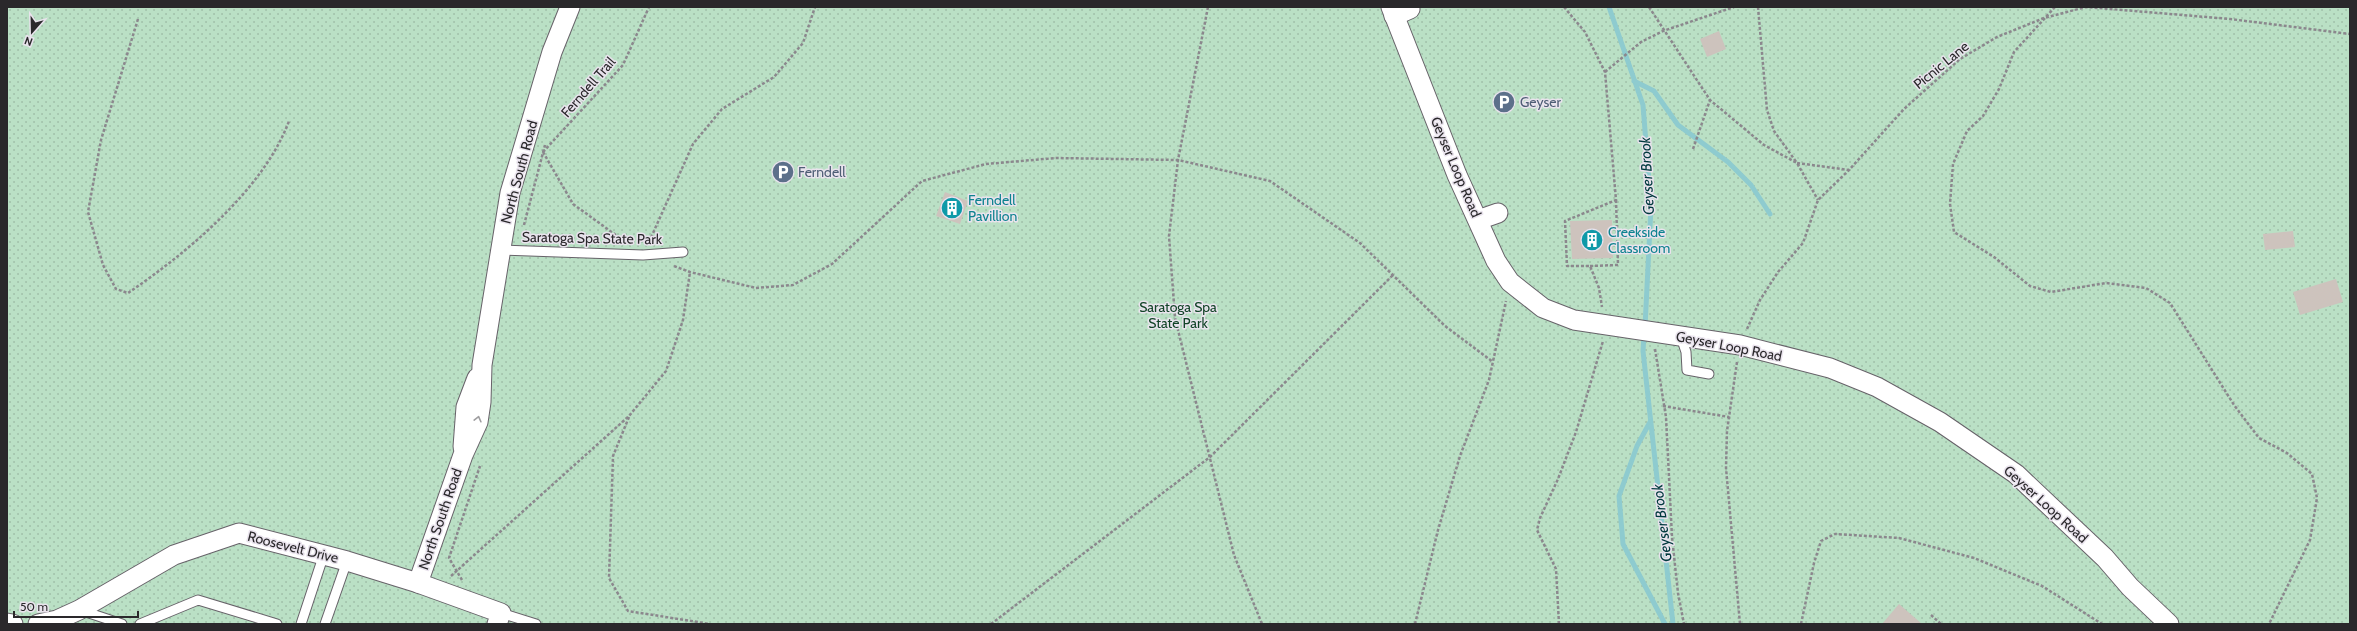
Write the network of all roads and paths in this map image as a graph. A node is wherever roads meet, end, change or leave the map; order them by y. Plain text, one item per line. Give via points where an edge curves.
1 (570, 7) edge
2 (649, 7) edge
3 (816, 7) edge
4 (1208, 7) edge
5 (1564, 7) edge
6 (1649, 7) edge
7 (1734, 7) edge
8 (1758, 7) edge
9 (2055, 7) edge
10 (1399, 11) edge
11 (2044, 18) junction
12 (138, 19) dead end
13 (1663, 31) junction
14 (2350, 34) edge
15 (1605, 72) junction
16 (1710, 100) junction
17 (289, 121) dead end
18 (1693, 149) dead end
19 (1178, 160) junction
20 (1797, 163) junction
21 (1849, 170) junction
22 (1616, 200) junction
23 (1818, 200) junction
24 (1498, 213) dead end
25 (1478, 220) junction
26 (500, 250) junction
27 (683, 252) dead end
28 (643, 255) junction
29 (1590, 266) junction
30 (1393, 275) junction
31 (1510, 282) junction
32 (1610, 327) junction
33 (1655, 333) junction
34 (1681, 337) junction
35 (1740, 345) junction
36 (1493, 362) junction
37 (1709, 374) dead end
38 (1663, 406) junction
39 (629, 416) junction
40 (1729, 417) junction
41 (1210, 457) junction
42 (324, 554) junction
43 (347, 561) junction
44 (445, 577) dead end
45 (418, 584) junction
46 (79, 610) junction
47 (1931, 615) dead end
48 (499, 619) edge
49 (7, 623) edge
50 (43, 623) edge
51 (13, 624) edge
52 (122, 624) edge
53 (140, 624) edge
54 (277, 624) edge
55 (301, 624) edge
56 (325, 624) edge
57 (536, 624) edge
58 (710, 624) edge
59 (991, 624) edge
60 (1262, 624) edge
61 (1415, 624) edge
62 (1559, 624) edge
63 (1684, 624) edge
64 (1740, 624) edge
65 (1801, 624) edge
66 (1941, 624) edge
67 (2102, 624) edge
68 (2169, 624) edge
69 (2270, 624) edge

1 - 26 street, North South Road via 552,52 510,193
2 - 28 path, Ferndell Trail via 622,65 543,152 573,204
3 - 28 path via 803,43 774,77 722,109 694,144
4 - 19 path
5 - 15 path via 1585,32
6 - 13 path
7 - 13 path
8 - 20 path via 1767,110 1774,131
9 - 11 path
10 - 25 street, Geyser Loop Road via 1457,175
11 - 14 path, Picnic Lane via 2086,7 2230,19
11 - 21 path, Picnic Lane via 1997,37 1960,59 1904,109
11 - 69 path via 2014,52 1999,89 1983,116 1967,131 1953,164 1950,204 1954,232 1994,257 2030,286 2051,292 2106,284 2146,288 2170,303 2234,405 2259,438 2287,453 2312,474 2317,498 2310,540
12 - 17 path via 101,140 88,212 103,265 116,290 128,293 174,261 241,197 281,143
13 - 15 path via 1641,42
13 - 16 path
15 - 22 path
16 - 18 path
16 - 20 path via 1764,145
19 - 30 path via 1270,181 1360,243
19 - 39 path via 1056,158 986,164 922,181 832,264 793,285 756,288 690,272 683,320 666,371
19 - 41 path via 1169,236 1175,318
20 - 21 path
20 - 23 path
21 - 23 path, Picnic Lane
22 - 29 path via 1618,265
22 - 29 path via 1565,221 1567,266
23 - 35 path, Picnic Lane via 1803,243 1760,300
24 - 25 street
25 - 31 street, Geyser Loop Road via 1496,260
26 - 28 lane, Saratoga Spa State Park
26 - 45 street, North South Road via 482,365 466,407 463,455
27 - 28 lane, Saratoga Spa State Park
29 - 32 path
30 - 36 path via 1445,326
30 - 41 path
31 - 32 street, Geyser Loop Road via 1543,308 1574,320
31 - 36 path
32 - 33 street, Geyser Loop Road
32 - 62 path via 1599,352 1576,432 1537,530 1556,569
33 - 34 street, Geyser Loop Road
33 - 38 path via 1654,350
34 - 35 street, Geyser Loop Road
34 - 37 lane via 1686,352 1687,370
35 - 40 path, Picnic Lane
35 - 68 street, Geyser Loop Road via 1830,368 1877,387 1940,422 2016,474 2105,558 2130,587
36 - 61 path via 1489,380 1460,456 1438,530
38 - 40 path
38 - 63 path via 1678,593
39 - 44 path via 457,571
39 - 58 path via 613,456 609,578 628,611
40 - 64 path, Picnic Lane via 1726,468
41 - 59 path
41 - 60 path via 1234,555
42 - 43 street, Roosevelt Drive
42 - 46 street, Roosevelt Drive via 239,533 174,555
42 - 55 lane
43 - 45 street, Roosevelt Drive
43 - 56 lane
45 - 48 street, Roosevelt Drive
46 - 50 street, Roosevelt Drive
46 - 52 lane
47 - 66 path
48 - 57 lane
49 - 51 street
53 - 54 lane via 198,600
65 - 67 path via 1821,541 1835,534 1899,538 1974,558 2042,586

